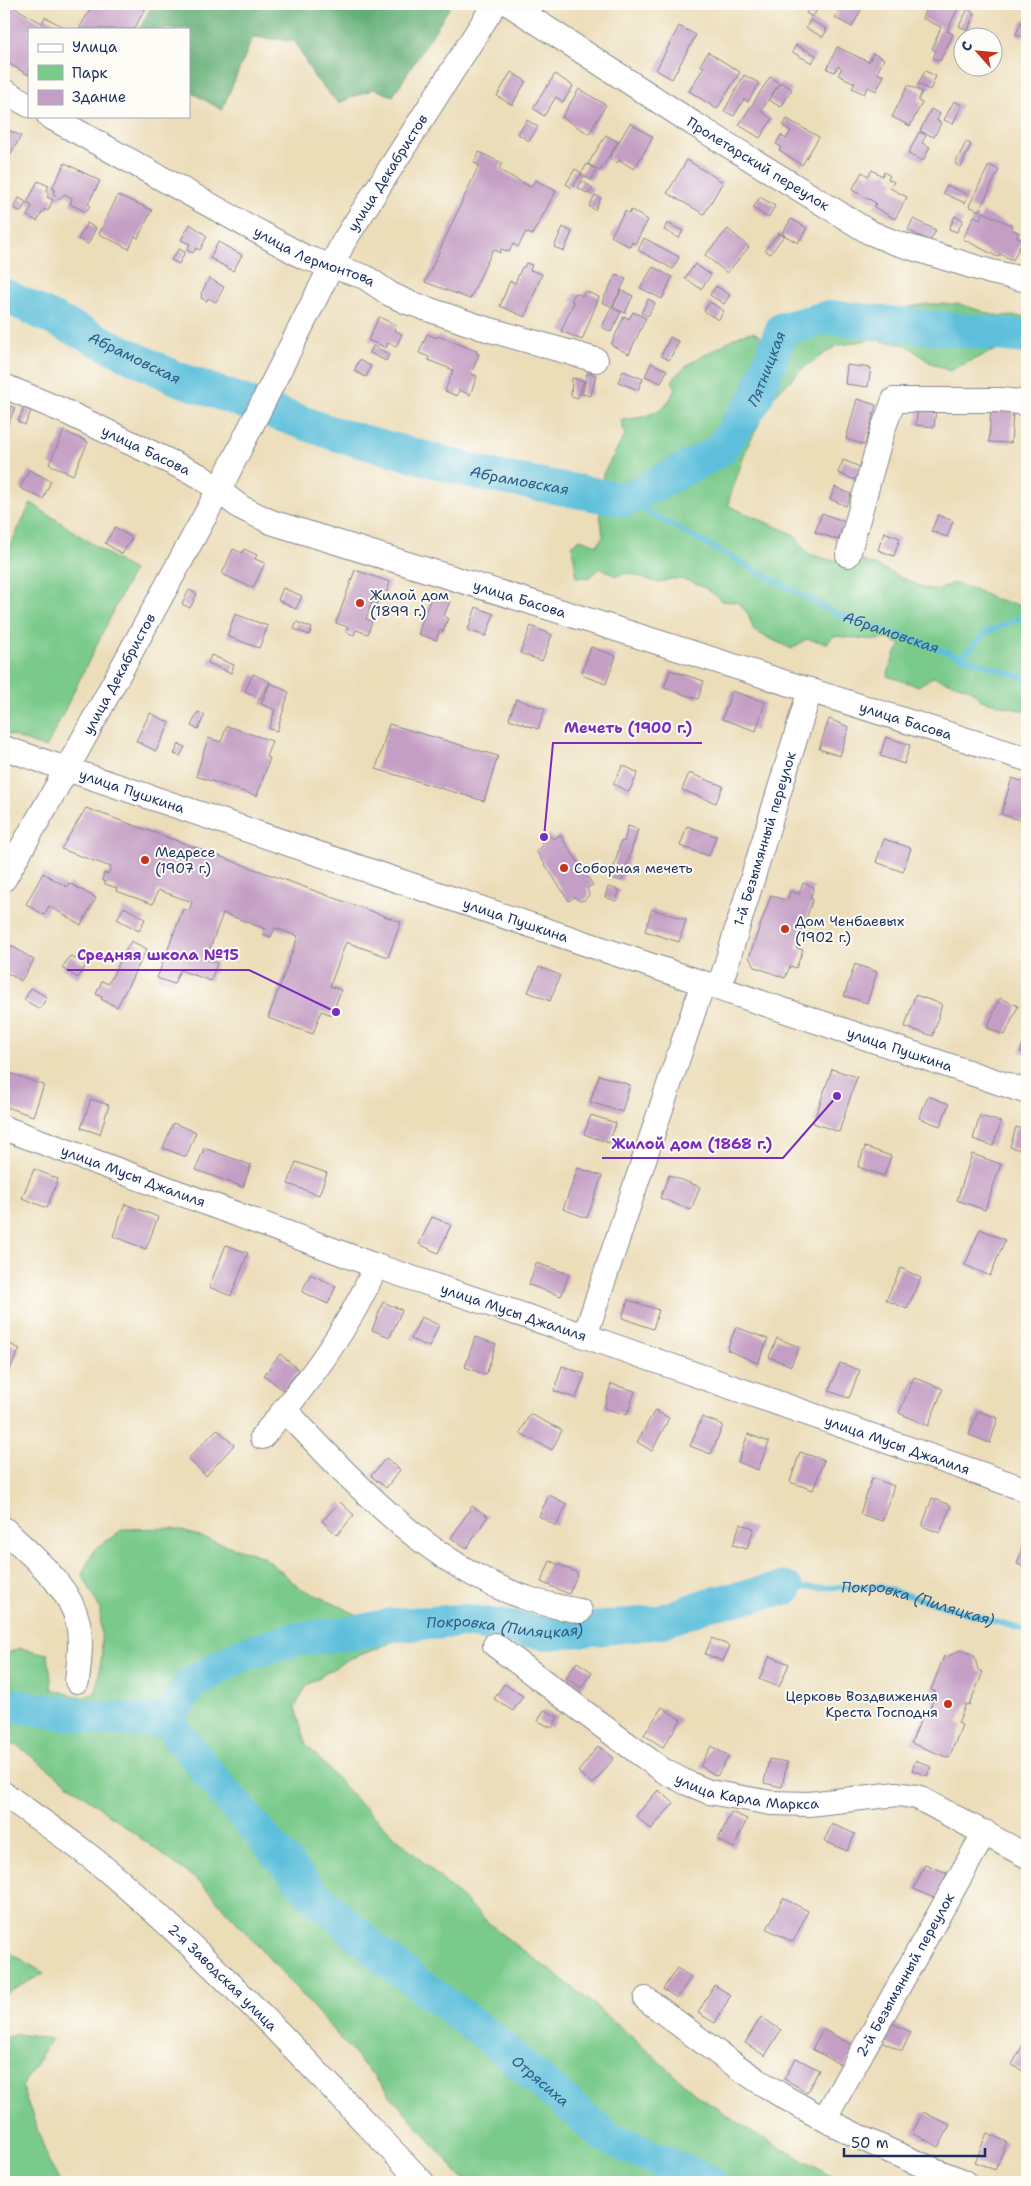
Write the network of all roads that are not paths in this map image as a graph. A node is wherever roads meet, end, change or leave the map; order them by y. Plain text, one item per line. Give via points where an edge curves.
1 (495, 4) edge
2 (509, 4) edge
3 (4, 91) edge
4 (28, 104) edge
5 (54, 118) edge
6 (331, 265) junction
7 (1027, 280) edge
8 (596, 360) dead end
9 (4, 386) edge
10 (1027, 403) edge
11 (219, 490) junction
12 (848, 555) dead end
13 (810, 690) junction
14 (4, 748) edge
15 (1027, 759) edge
16 (67, 769) junction
17 (4, 879) edge
18 (711, 985) junction
19 (1027, 1092) edge
20 (4, 1128) edge
21 (376, 1266) junction
22 (585, 1336) junction
23 (285, 1410) junction
24 (262, 1437) dead end
25 (1027, 1490) edge
26 (4, 1529) edge
27 (580, 1611) dead end
28 (495, 1645) dead end
29 (77, 1681) dead end
30 (4, 1794) edge
31 (985, 1832) junction
32 (1027, 1856) edge
33 (646, 1999) dead end
34 (824, 2118) junction
35 (422, 2182) edge
36 (965, 2182) edge

1 - 6 street, улица Декабристов via 362,210
2 - 7 street, Пролетарский переулок via 854,224 879,237
3 - 4 street
5 - 6 street, улица Лермонтова via 285,247
6 - 8 street, улица Лермонтова via 365,277 407,302
6 - 11 street, улица Декабристов
9 - 11 street, улица Басова via 116,435 200,476
10 - 12 street via 894,400
11 - 13 street, улица Басова via 240,508 272,522
11 - 16 street, улица Декабристов
13 - 15 street, улица Басова
13 - 18 street, 1-й Безымянный переулок
14 - 16 street, улица Пушкина
16 - 17 street, улица Декабристов
16 - 18 street, улица Пушкина
18 - 19 street, улица Пушкина
18 - 22 street, 1-й Безымянный переулок
20 - 21 street, улица Мусы Джалиля
21 - 22 street, улица Мусы Джалиля
21 - 23 street via 339,1336
22 - 25 street, улица Мусы Джалиля
23 - 24 street
23 - 27 street via 373,1501 434,1549 506,1590
26 - 29 street via 55,1581 70,1602 78,1623
28 - 31 street, улица Карла Маркса via 664,1771 687,1784 709,1792 771,1803 809,1804 897,1794 917,1797
30 - 35 street, 2-я Заводская улица via 122,1883 254,2009
31 - 32 street, улица Карла Маркса
31 - 34 street, 2-й Безымянный переулок
33 - 34 street via 721,2055
34 - 36 street

